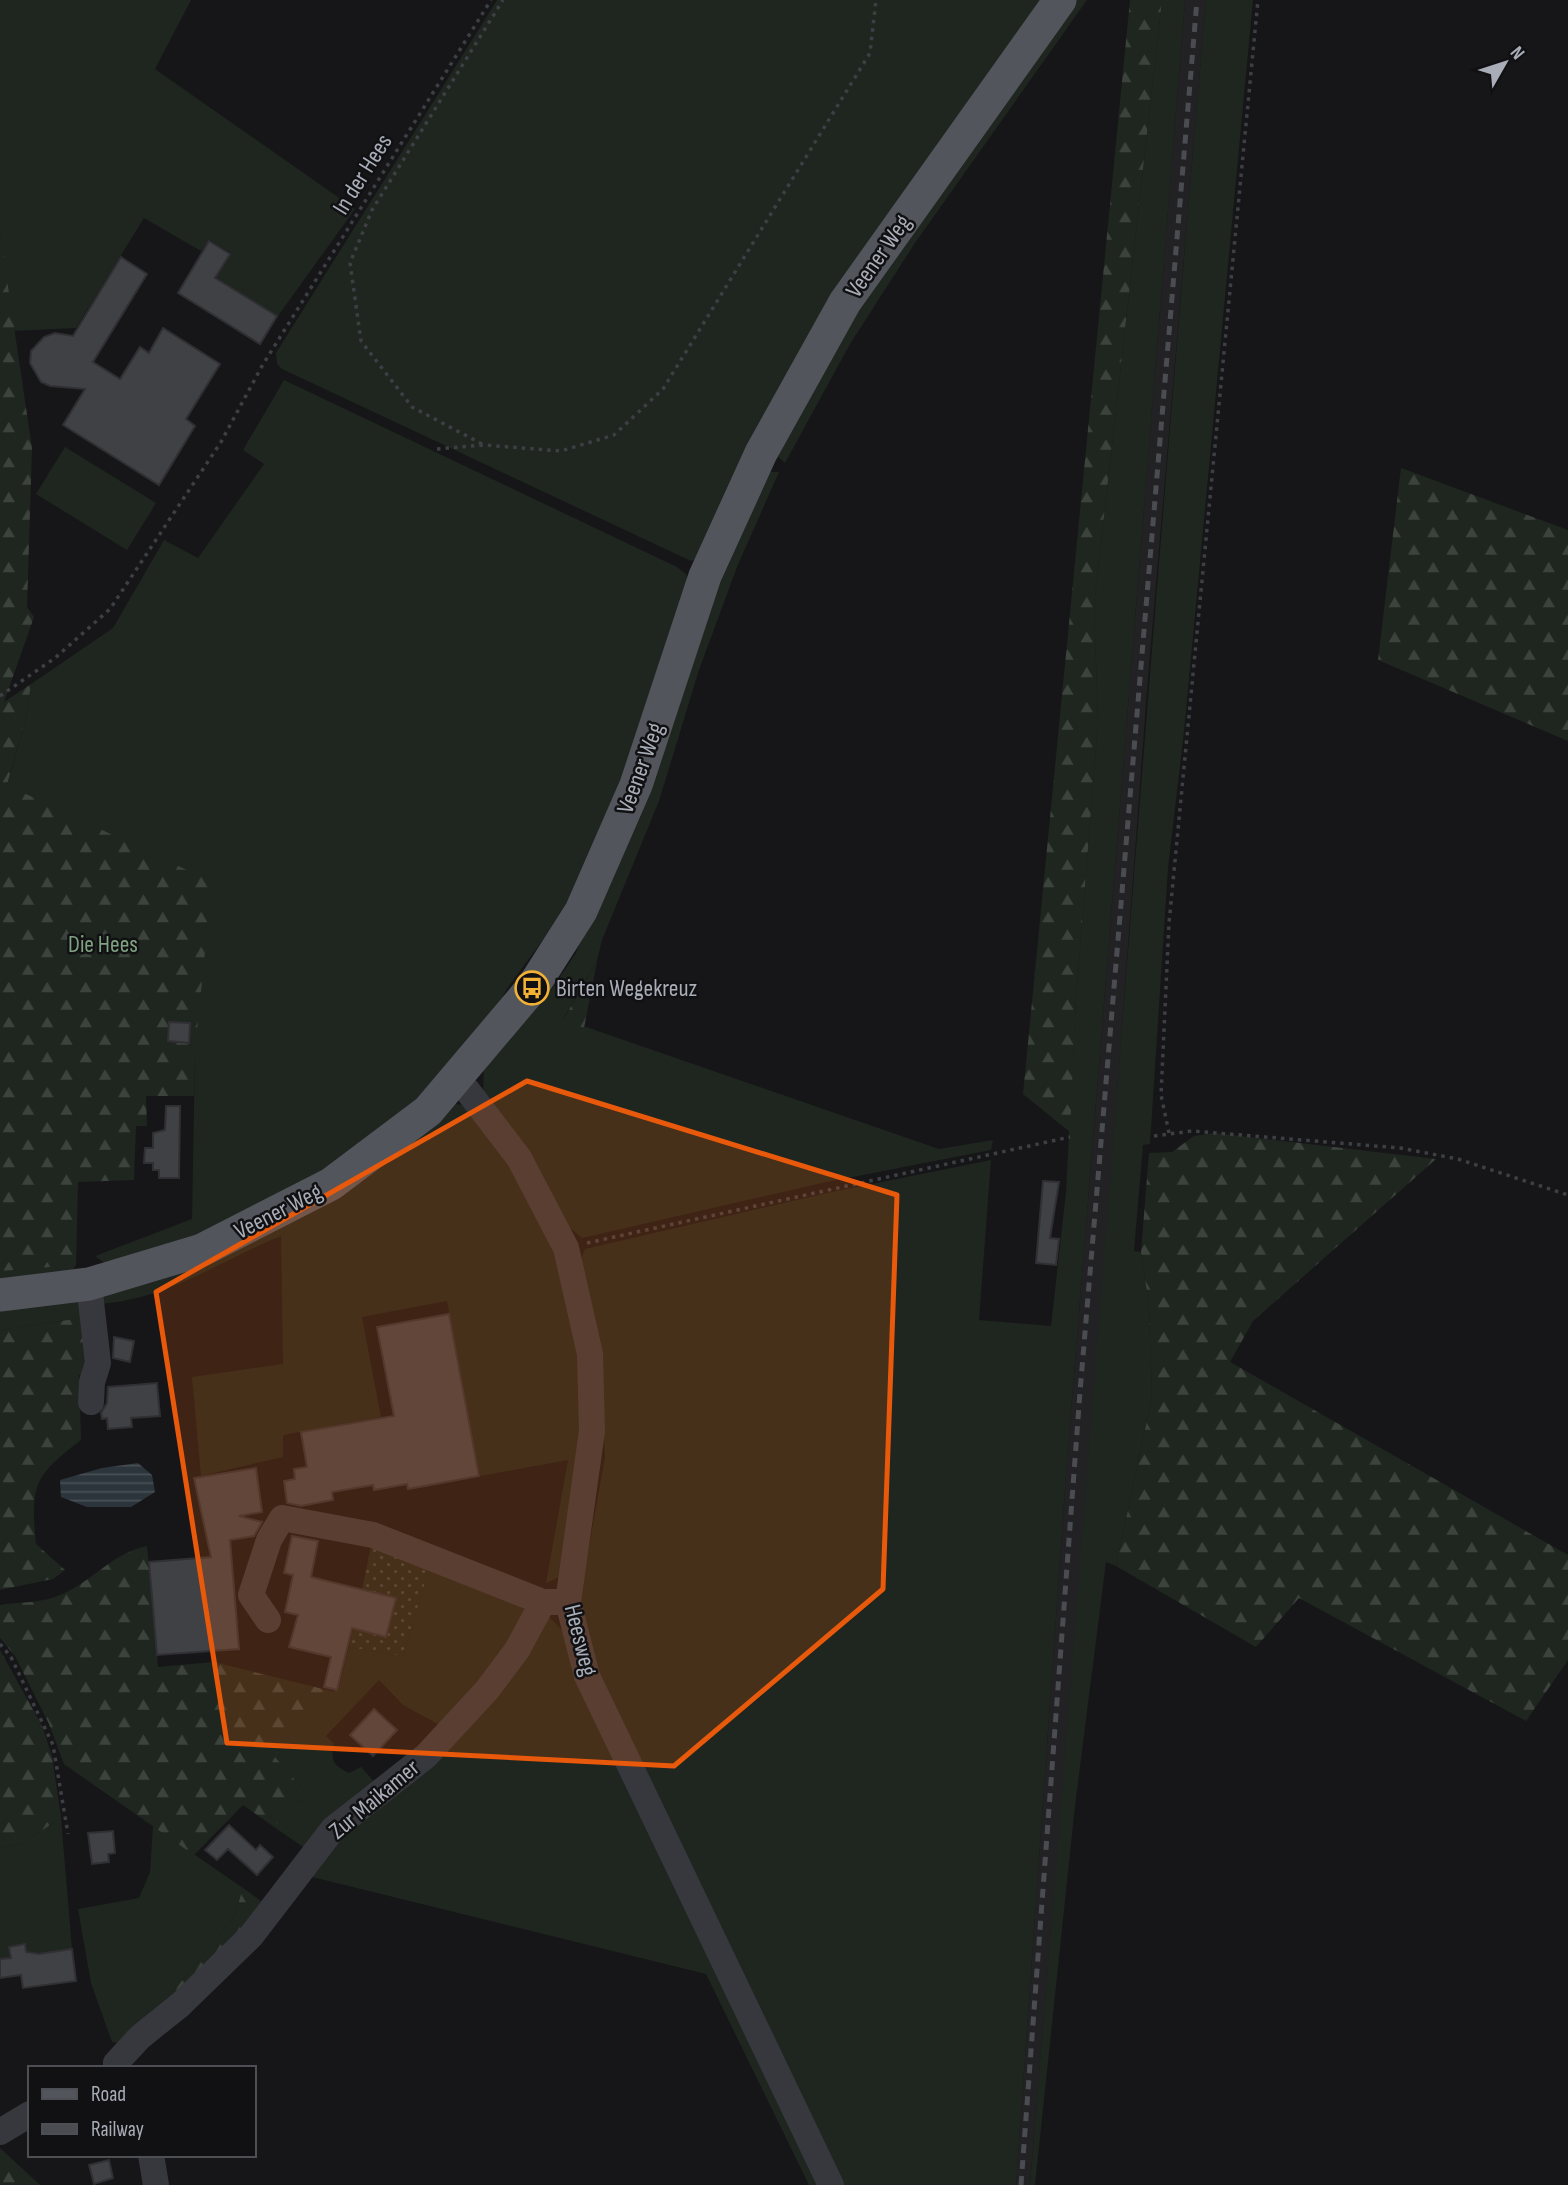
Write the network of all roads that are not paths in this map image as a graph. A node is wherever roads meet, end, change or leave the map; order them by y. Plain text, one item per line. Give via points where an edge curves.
1 (1060, 0) edge
2 (454, 1079) junction
3 (89, 1284) junction
4 (0, 1295) edge
5 (91, 1402) dead end
6 (555, 1602) junction
7 (268, 1620) dead end
8 (114, 2066) edge
9 (28, 2115) edge
10 (0, 2132) edge
11 (151, 2157) edge
12 (156, 2185) edge
13 (831, 2185) edge

1 - 2 main road, Veener Weg via 845,302 761,453 705,576 636,785 581,911 532,988
2 - 3 main road, Veener Weg via 428,1111 331,1184 202,1250
2 - 6 street, Heesweg via 519,1158 566,1248 590,1354 592,1431
3 - 4 main road, Veener Weg
3 - 5 street via 98,1363
6 - 7 street via 373,1535 282,1518 269,1540 251,1595
6 - 8 street, Zur Maikamer via 487,1690 426,1756 333,1829 251,1936 180,2006 139,2037
6 - 13 street, Heesweg
9 - 10 street
11 - 12 street

